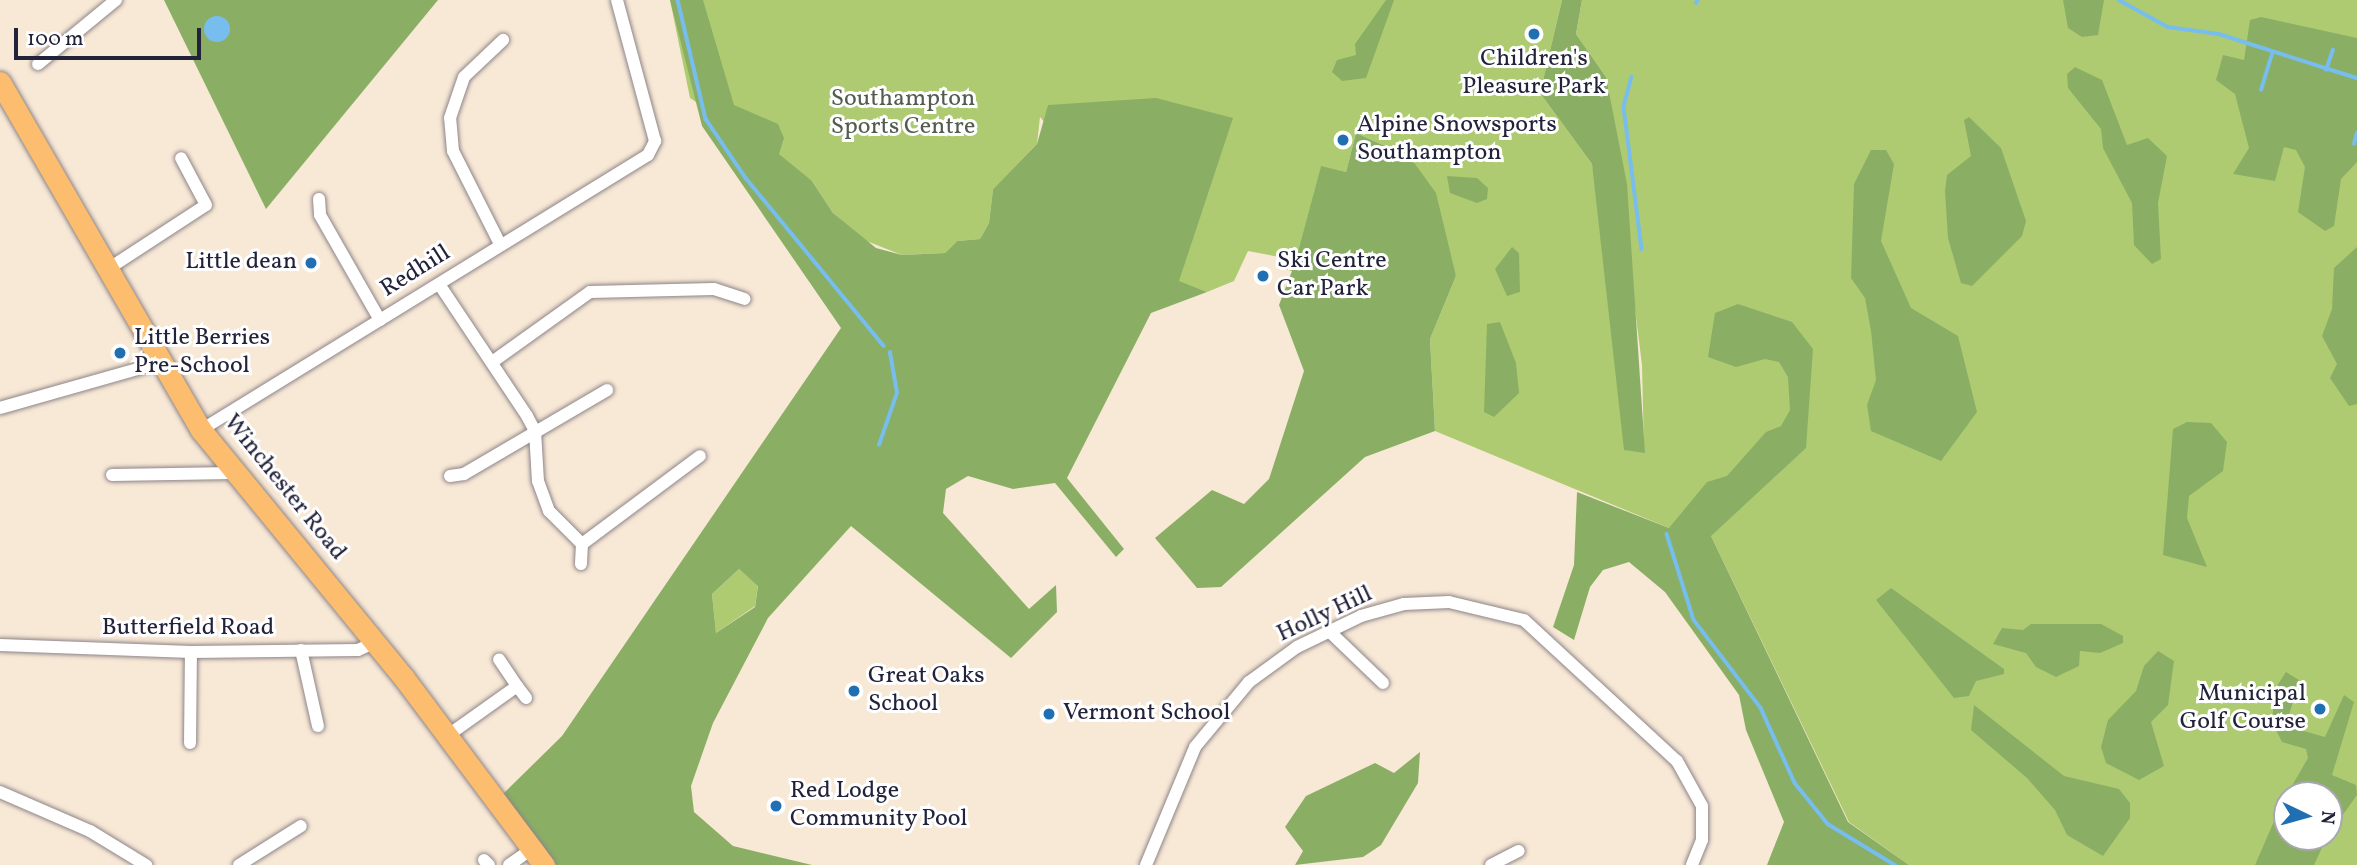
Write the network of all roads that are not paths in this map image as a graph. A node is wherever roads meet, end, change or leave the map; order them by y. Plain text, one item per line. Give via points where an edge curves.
1 (116, 0) edge
2 (617, 0) edge
3 (503, 40) dead end
4 (38, 64) dead end
5 (0, 82) edge
6 (181, 158) dead end
7 (318, 199) dead end
8 (499, 242) junction
9 (111, 267) junction
10 (439, 284) junction
11 (744, 299) dead end
12 (380, 320) junction
13 (495, 360) junction
14 (163, 362) junction
15 (607, 390) dead end
16 (0, 408) edge
17 (201, 430) junction
18 (535, 431) junction
19 (700, 456) dead end
20 (233, 472) junction
21 (112, 475) dead end
22 (450, 476) dead end
23 (582, 544) junction
24 (581, 565) dead end
25 (1329, 631) junction
26 (375, 642) junction
27 (0, 645) edge
28 (301, 650) junction
29 (191, 652) junction
30 (499, 659) dead end
31 (1383, 683) dead end
32 (517, 686) junction
33 (526, 698) dead end
34 (318, 726) dead end
35 (186, 734) dead end
36 (447, 736) junction
37 (0, 792) edge
38 (301, 826) dead end
39 (1519, 851) dead end
40 (538, 857) edge
41 (146, 865) edge
42 (239, 865) edge
43 (509, 865) edge
44 (1146, 865) edge
45 (1491, 865) edge
46 (1692, 865) edge

1 - 4 street
2 - 8 street, Redhill via 653,149
3 - 8 street via 457,90 450,135
5 - 9 main road, Winchester Road
6 - 9 street via 206,205
7 - 12 street via 320,215
8 - 10 street, Redhill
9 - 14 main road, Winchester Road
10 - 12 street, Redhill
10 - 13 street
11 - 13 street via 714,289 590,292
12 - 17 street, Redhill
13 - 18 street
14 - 16 street
14 - 17 main road, Winchester Road
15 - 18 street
17 - 20 main road, Winchester Road
18 - 22 street via 464,474
18 - 23 street via 533,455 549,511
19 - 23 street
20 - 21 street
20 - 26 main road, Winchester Road
23 - 24 street
25 - 31 street
25 - 44 street, Holly Hill via 1269,666 1207,726
25 - 46 street, Holly Hill via 1404,604 1488,607 1524,620 1677,761 1702,806 1702,840
26 - 28 street, Butterfield Road via 358,650
26 - 36 main road, Winchester Road
27 - 29 street, Butterfield Road
28 - 29 street, Butterfield Road
28 - 34 street via 302,676 323,709
29 - 35 street
30 - 32 street
32 - 33 street
32 - 36 street
36 - 40 main road, Winchester Road
37 - 41 street via 90,831
38 - 42 street
39 - 45 street
40 - 43 street

